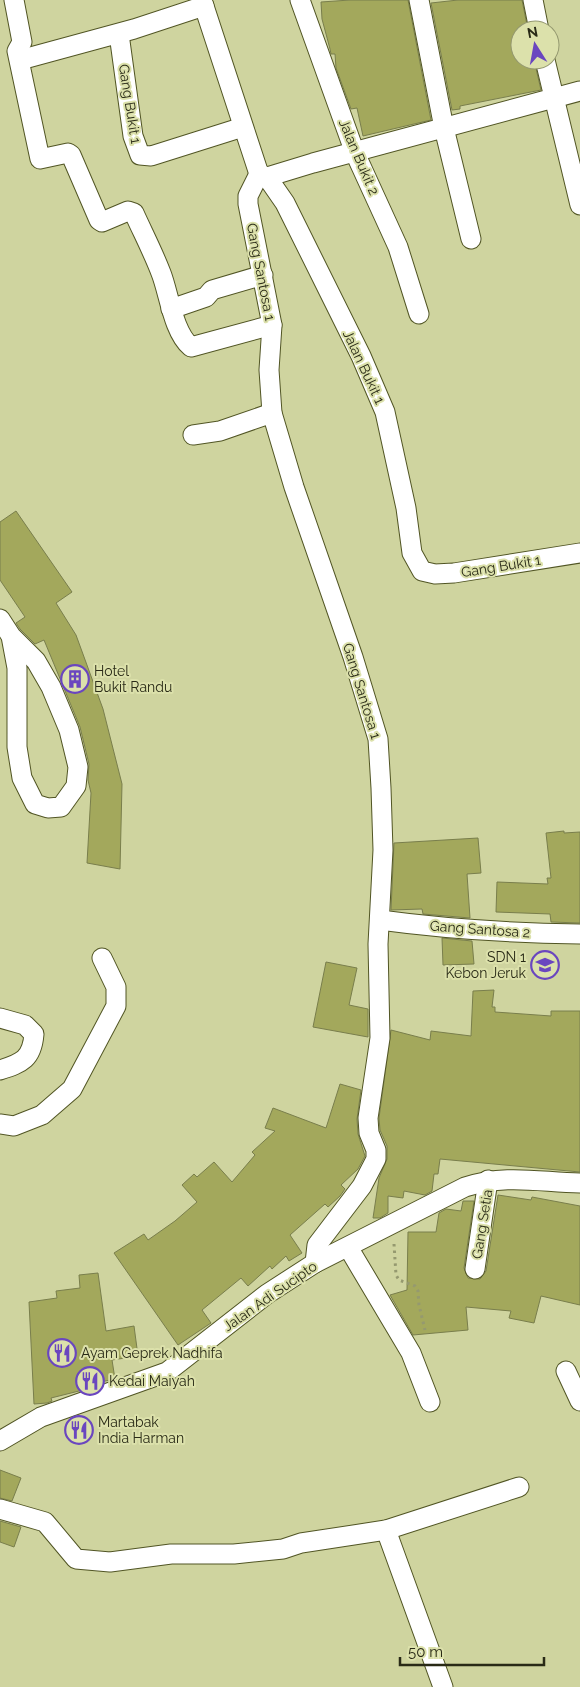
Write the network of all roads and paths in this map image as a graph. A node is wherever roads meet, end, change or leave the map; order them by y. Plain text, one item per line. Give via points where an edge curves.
1 (14, 0) edge
2 (300, 0) edge
3 (419, 0) edge
4 (533, 0) edge
5 (203, 3) edge
6 (537, 20) edge
7 (119, 34) junction
8 (20, 60) junction
9 (547, 70) edge
10 (580, 91) edge
11 (553, 99) junction
12 (243, 127) junction
13 (444, 128) junction
14 (355, 153) junction
15 (263, 176) junction
16 (580, 205) edge
17 (471, 239) dead end
18 (263, 275) junction
19 (171, 309) junction
20 (419, 314) dead end
21 (272, 326) junction
22 (272, 413) junction
23 (193, 435) dead end
24 (580, 553) edge
25 (422, 571) joint
26 (0, 619) edge
27 (11, 636) junction
28 (380, 920) junction
29 (580, 934) edge
30 (102, 958) dead end
31 (0, 1018) edge
32 (0, 1070) edge
33 (0, 1124) edge
34 (488, 1180) junction
35 (580, 1183) edge
36 (394, 1223) junction
37 (348, 1247) junction
38 (315, 1263) junction
39 (475, 1269) dead end
40 (425, 1330) dead end
41 (566, 1371) dead end
42 (580, 1401) edge
43 (430, 1402) dead end
44 (0, 1441) edge
45 (519, 1487) dead end
46 (0, 1509) edge
47 (386, 1530) junction
48 (443, 1687) edge

1 - 8 street via 22,42 17,51
2 - 14 street, Jalan Bukit 2
3 - 13 street
4 - 6 street
5 - 7 street
5 - 12 street, Jalan Bukit 1
7 - 8 street
7 - 12 street, Gang Bukit 1 via 133,136 140,155 151,156
8 - 19 street via 40,159 71,155 102,222 128,210 134,213 161,274
9 - 11 street
10 - 11 street
11 - 13 street
11 - 16 street
12 - 15 street, Jalan Bukit 1
13 - 14 street
13 - 17 street
14 - 15 street
14 - 20 street, Jalan Bukit 2 via 398,247
15 - 18 street, Gang Santosa 1 via 248,196
15 - 25 street, Jalan Bukit 1 via 285,203 361,356 385,412 412,552
18 - 19 street via 212,290 206,297
18 - 21 street, Gang Santosa 1
19 - 21 street via 191,347
21 - 22 street, Gang Santosa 1 via 268,370
22 - 23 street via 220,431
22 - 28 street, Gang Santosa 1 via 378,739 383,850
24 - 25 street, Gang Bukit 1 via 454,573
26 - 27 street
27 - 27 street via 36,661 69,730 78,767 76,786 61,807 35,804 22,778 16,747 17,668
28 - 29 street, Gang Santosa 2 via 513,933
28 - 38 street, Gang Santosa 1 via 380,1038 368,1118 368,1133 376,1150 376,1159 362,1186 317,1245
30 - 33 street via 116,987 116,1006 72,1089 42,1115 14,1126
31 - 32 street via 24,1025 34,1034 33,1048 21,1064
34 - 35 street, Jalan Adi Sucipto
34 - 36 street, Jalan Adi Sucipto via 465,1187
34 - 39 street, Gang Setia
36 - 37 street, Jalan Adi Sucipto
36 - 40 path via 396,1275 418,1291
37 - 38 street, Jalan Adi Sucipto
37 - 43 street via 411,1353
38 - 44 street, Jalan Adi Sucipto via 267,1294 167,1372 41,1417
41 - 42 street
45 - 47 street
46 - 47 street via 45,1522 76,1559 110,1562 171,1554 234,1554
47 - 48 street

